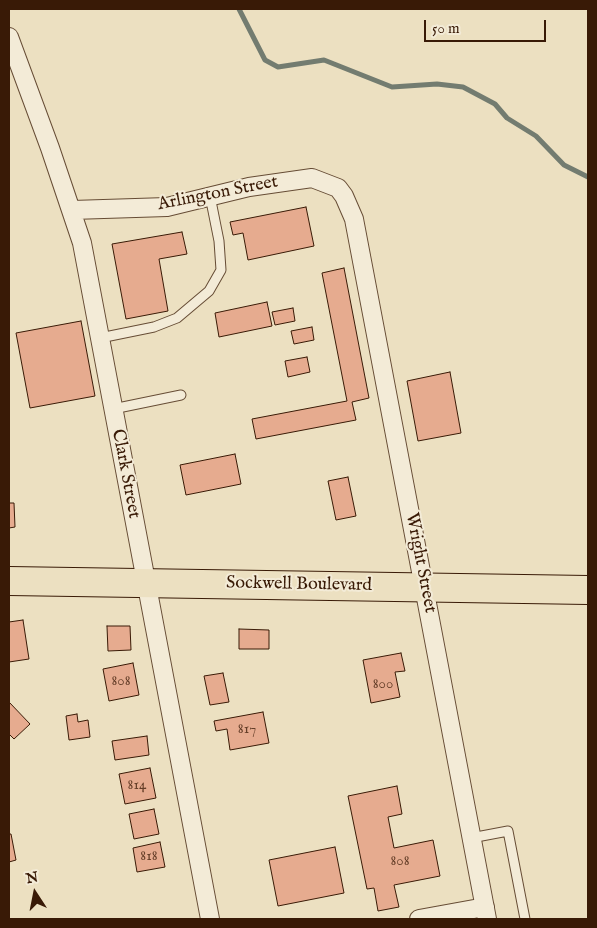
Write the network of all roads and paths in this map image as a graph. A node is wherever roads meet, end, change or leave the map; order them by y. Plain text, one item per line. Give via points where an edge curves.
1 (9, 37) edge
2 (210, 196) junction
3 (350, 209) joint
4 (72, 210) junction
5 (100, 338) junction
6 (181, 395) dead end
7 (113, 409) junction
8 (9, 581) edge
9 (146, 582) junction
10 (425, 588) junction
11 (588, 590) edge
12 (472, 838) junction
13 (486, 913) edge
14 (210, 919) edge
15 (419, 919) edge
16 (525, 919) edge

1 - 4 street, Clark Street
2 - 3 street, Arlington Street via 312,178 338,188
2 - 4 street, Arlington Street via 167,207
2 - 5 lane via 220,240 222,270 209,292 177,318 154,327
3 - 10 street, Wright Street
4 - 5 street, Clark Street via 82,243
5 - 7 street, Clark Street
6 - 7 lane
7 - 9 street, Clark Street
8 - 9 main road, Sockwell Boulevard
9 - 10 main road, Sockwell Boulevard
9 - 14 street, Clark Street
10 - 11 main road, Sockwell Boulevard
10 - 12 street, Wright Street
12 - 13 street, Wright Street
12 - 16 lane via 508,831
13 - 15 street

